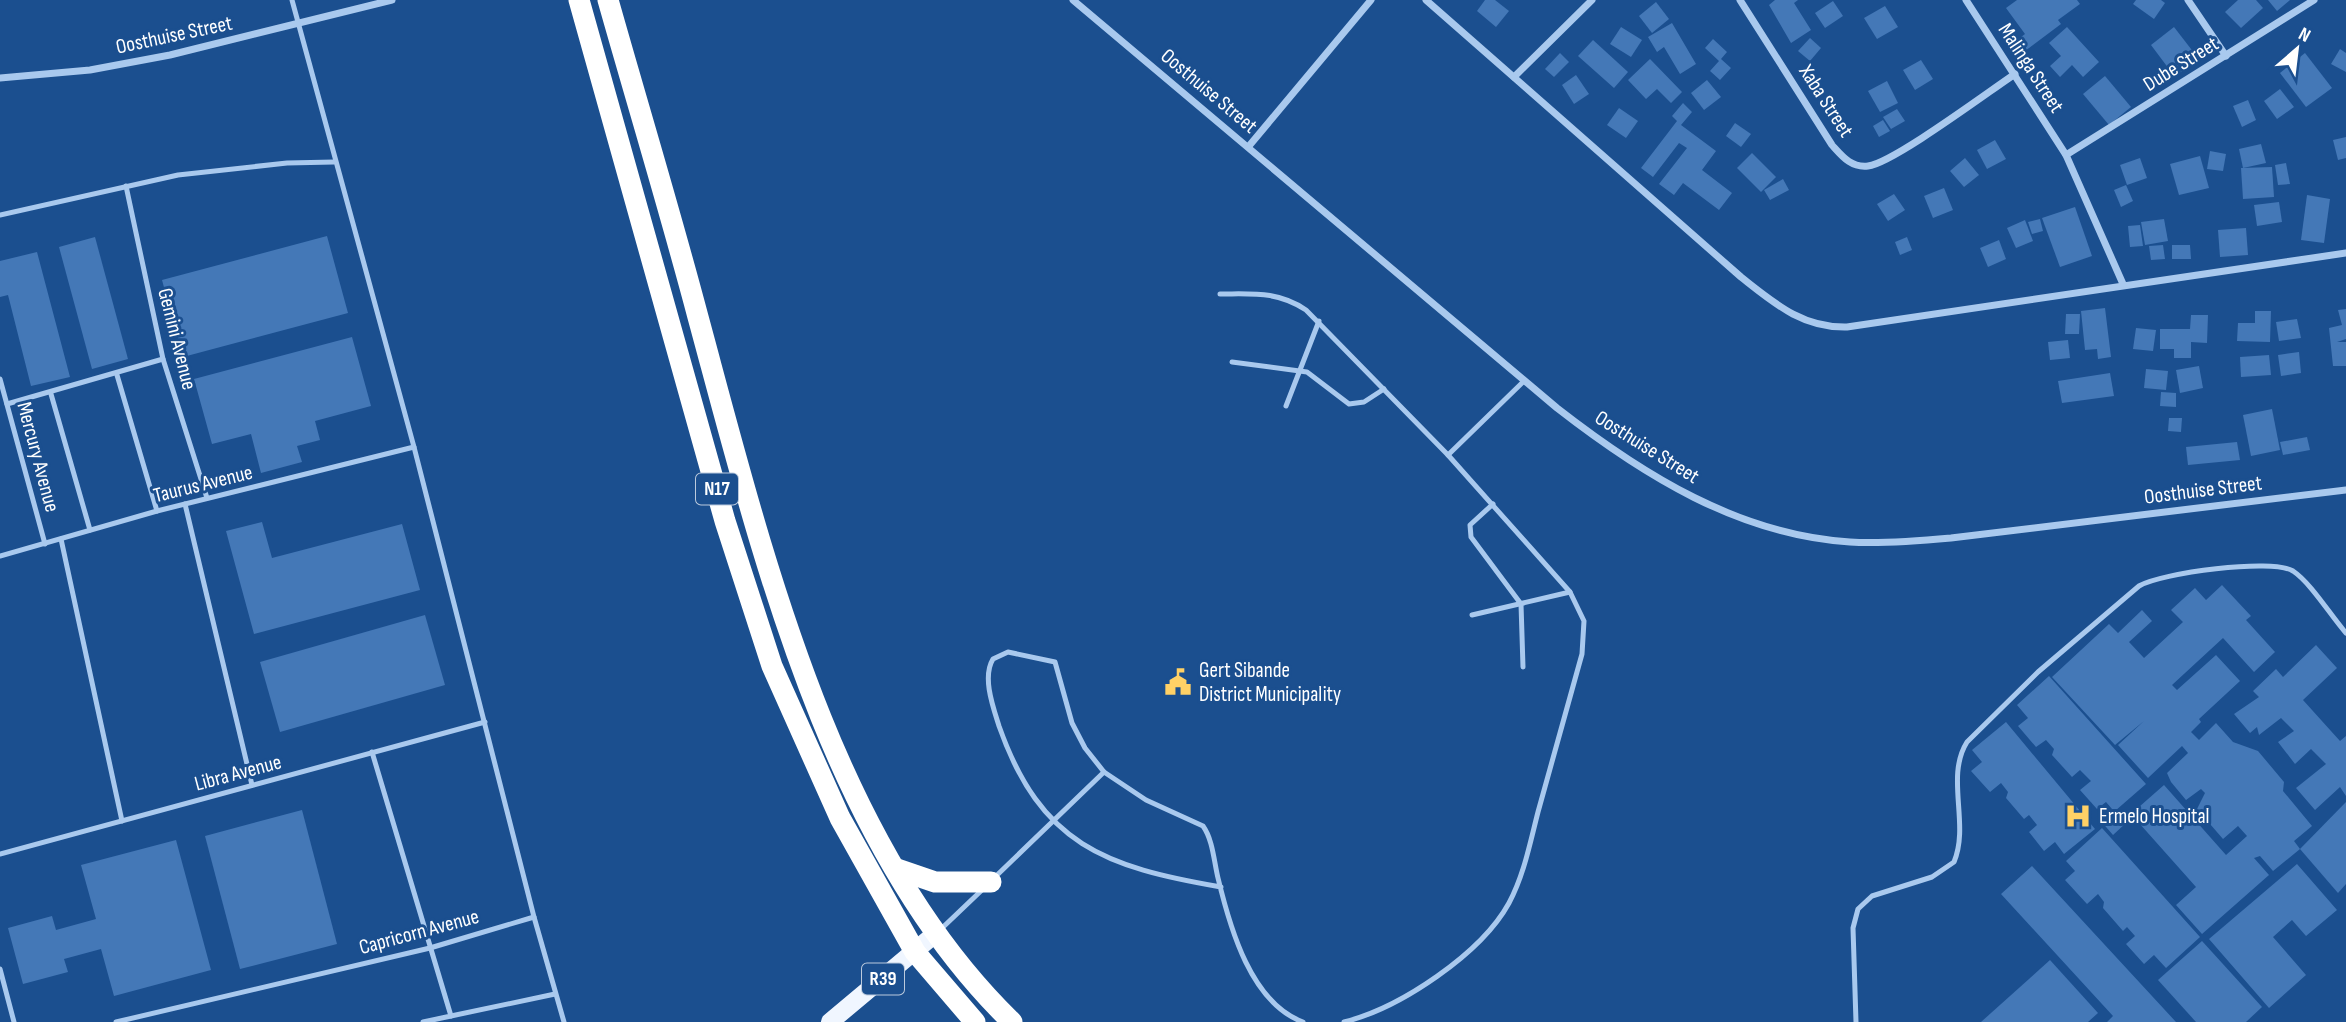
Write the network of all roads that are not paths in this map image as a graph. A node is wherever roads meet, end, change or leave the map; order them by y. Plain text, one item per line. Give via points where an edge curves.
1 (292, 0) edge
2 (392, 0) edge
3 (579, 0) edge
4 (608, 0) edge
5 (1073, 0) edge
6 (1371, 0) edge
7 (1426, 0) edge
8 (1592, 0) edge
9 (1740, 0) edge
10 (1966, 0) edge
11 (2188, 0) edge
12 (2314, 0) edge
13 (298, 26) junction
14 (2226, 57) junction
15 (2015, 74) junction
16 (1514, 77) junction
17 (0, 78) edge
18 (1249, 146) junction
19 (2066, 155) junction
20 (334, 162) junction
21 (126, 186) junction
22 (0, 215) edge
23 (2346, 253) edge
24 (2123, 284) junction
25 (1220, 294) dead end
26 (1319, 321) junction
27 (163, 359) junction
28 (1232, 362) dead end
29 (1300, 370) junction
30 (117, 374) junction
31 (0, 379) edge
32 (1524, 381) junction
33 (1384, 389) junction
34 (51, 394) junction
35 (7, 404) junction
36 (1286, 406) dead end
37 (414, 447) junction
38 (1448, 455) junction
39 (2346, 490) edge
40 (207, 498) junction
41 (185, 504) junction
42 (1493, 505) junction
43 (157, 511) junction
44 (90, 530) junction
45 (61, 539) junction
46 (45, 544) junction
47 (0, 556) edge
48 (1570, 592) junction
49 (1521, 604) junction
50 (1472, 615) dead end
51 (2346, 633) edge
52 (1523, 667) dead end
53 (485, 722) junction
54 (372, 752) junction
55 (1104, 772) junction
56 (252, 785) junction
57 (1053, 820) junction
58 (122, 821) junction
59 (0, 854) edge
60 (897, 869) junction
61 (991, 882) junction
62 (1221, 887) junction
63 (534, 918) junction
64 (935, 934) junction
65 (430, 948) junction
66 (915, 952) junction
67 (0, 969) edge
68 (555, 995) junction
69 (451, 1016) junction
70 (15, 1022) edge
71 (116, 1022) edge
72 (423, 1022) edge
73 (564, 1022) edge
74 (830, 1022) edge
75 (975, 1022) edge
76 (1012, 1022) edge
77 (1303, 1022) edge
78 (1344, 1022) edge
79 (1856, 1022) edge

1 - 13 lane
2 - 13 street, Oosthuise Street
3 - 66 highway, N17 via 725,521 772,666 840,818
4 - 60 highway, N17 via 743,484 797,656 871,824
5 - 18 street, Oosthuise Street
6 - 18 street
7 - 16 street
8 - 16 street
9 - 15 street, Xaba Street via 1832,145 1858,166 1894,155
10 - 15 street, Malinga Street
11 - 14 street
12 - 14 street, Dube Street
13 - 17 street, Oosthuise Street via 90,70
13 - 20 lane
14 - 19 street, Dube Street
15 - 19 street, Malinga Street
16 - 24 street via 1741,277 1777,306 1812,324 1847,327
18 - 32 street, Oosthuise Street
19 - 24 street, Malinga Street
20 - 21 lane via 215,170
20 - 37 lane
21 - 22 lane
21 - 27 lane, Gemini Avenue
23 - 24 street
25 - 26 lane via 1282,296
26 - 29 lane
26 - 33 lane
27 - 30 lane
27 - 40 lane, Gemini Avenue
28 - 29 lane
29 - 33 lane via 1349,404 1364,402
29 - 36 lane
30 - 34 lane
30 - 43 lane
31 - 35 lane, Mercury Avenue
32 - 38 lane
32 - 39 street, Oosthuise Street via 1661,481 1711,507 1812,537 1851,542 1951,538
33 - 38 lane
34 - 35 lane
34 - 44 lane
35 - 46 lane, Mercury Avenue
37 - 40 lane, Taurus Avenue
37 - 53 lane
38 - 42 lane
40 - 41 lane, Taurus Avenue
41 - 43 lane, Taurus Avenue
41 - 56 lane
42 - 48 lane
42 - 49 lane via 1470,525 1471,537
43 - 44 lane, Taurus Avenue
44 - 45 lane, Taurus Avenue
45 - 46 lane, Taurus Avenue
45 - 58 lane
46 - 47 lane, Taurus Avenue
48 - 49 lane
48 - 78 lane via 1584,621 1582,654 1523,868 1508,905 1470,950 1424,984
49 - 50 lane
49 - 52 lane
51 - 79 lane via 2297,575 2278,566 2169,575 2139,586 2038,672 1967,742 1958,768 1961,834 1954,862 1932,877 1872,897 1857,909 1853,928
53 - 54 lane, Libra Avenue
53 - 63 lane
54 - 56 lane, Libra Avenue
54 - 65 lane
55 - 57 lane
55 - 57 lane via 1072,723 1055,662 1008,652 993,659 989,683 1004,740 1025,786
55 - 62 lane via 1146,800 1203,826
56 - 58 lane, Libra Avenue
57 - 61 lane
57 - 62 lane via 1077,842 1119,864
58 - 59 lane, Libra Avenue
60 - 61 highway via 935,882
60 - 64 highway, N17
61 - 64 lane
62 - 77 lane via 1254,981 1277,1008
63 - 65 lane, Capricorn Avenue
63 - 68 lane
64 - 66 main road, R39
64 - 76 highway, N17
65 - 69 lane
65 - 71 lane, Capricorn Avenue
66 - 74 main road, R39
66 - 75 highway, N17
67 - 70 lane
68 - 69 lane
68 - 73 lane
69 - 72 lane

